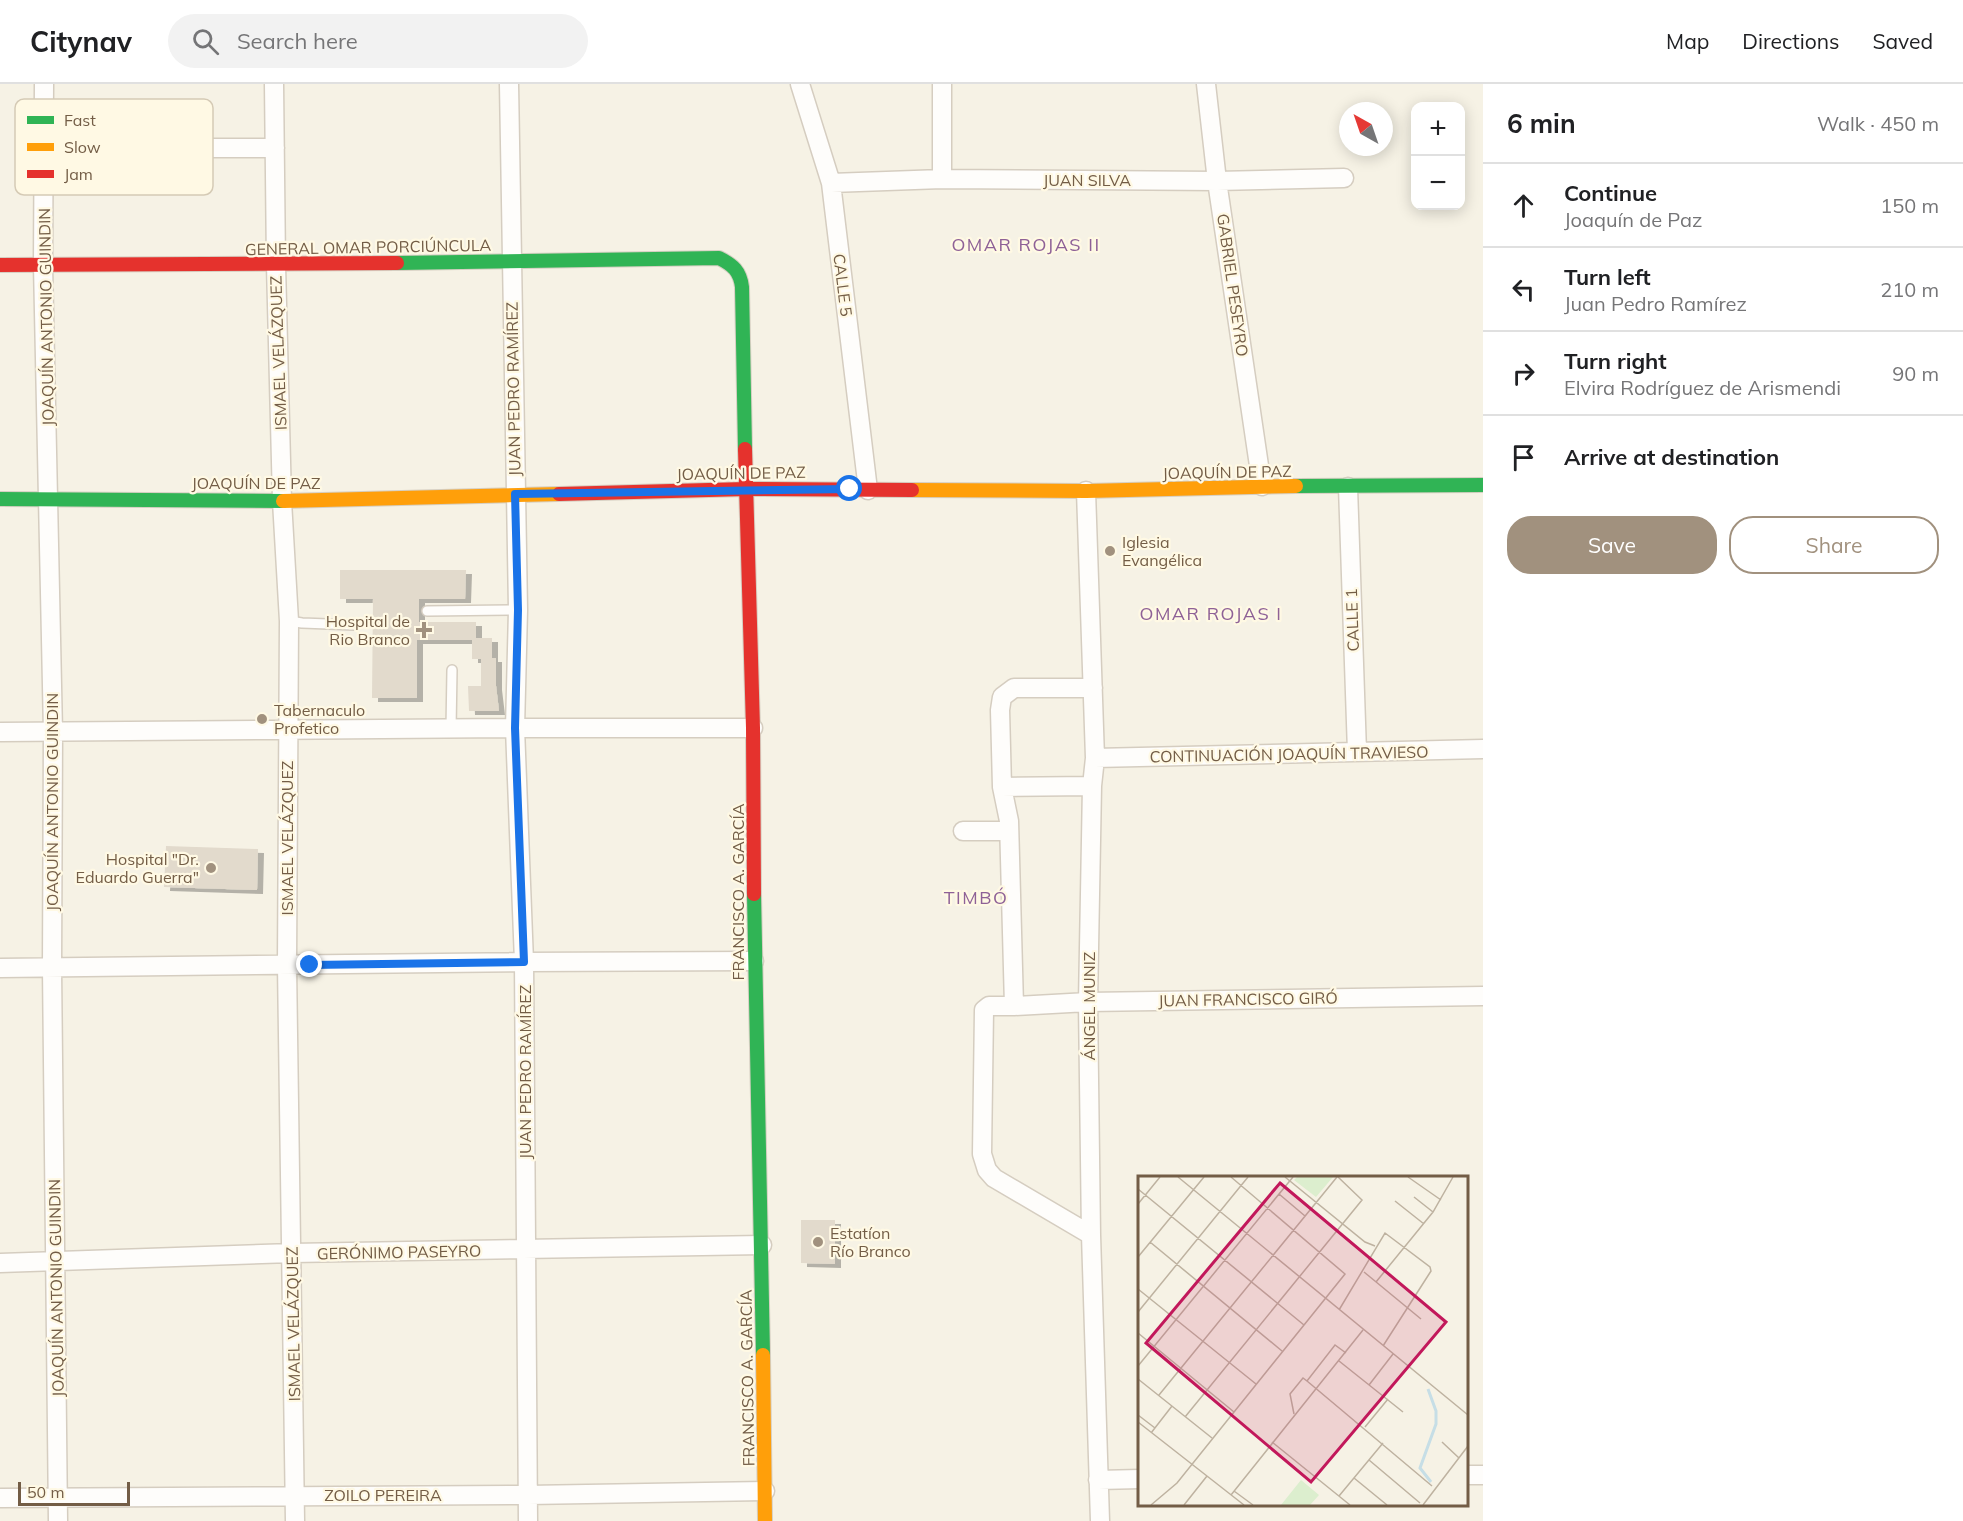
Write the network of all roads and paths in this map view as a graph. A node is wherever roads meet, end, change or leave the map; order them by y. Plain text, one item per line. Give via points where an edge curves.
1 (44, 84) edge
2 (274, 84) edge
3 (509, 84) edge
4 (800, 84) edge
5 (942, 84) edge
6 (1206, 84) edge
7 (44, 99) edge
8 (213, 148) edge
9 (275, 148) junction
10 (1344, 178) dead end
11 (942, 179) junction
12 (1217, 181) junction
13 (831, 183) junction
14 (44, 195) edge
15 (511, 262) junction
16 (0, 265) edge
17 (43, 265) junction
18 (276, 265) junction
19 (734, 265) joint
20 (1483, 485) edge
21 (1262, 486) junction
22 (1348, 488) junction
23 (746, 489) junction
24 (868, 490) junction
25 (1086, 491) junction
26 (515, 494) junction
27 (0, 499) edge
28 (49, 499) junction
29 (282, 501) junction
30 (518, 610) junction
31 (427, 611) dead end
32 (289, 621) junction
33 (354, 625) dead end
34 (452, 670) dead end
35 (1093, 688) junction
36 (515, 728) junction
37 (753, 728) junction
38 (451, 729) junction
39 (287, 730) junction
40 (0, 732) edge
41 (53, 732) junction
42 (1483, 749) edge
43 (1357, 752) junction
44 (1095, 758) junction
45 (1092, 786) junction
46 (1002, 787) junction
47 (963, 831) dead end
48 (1009, 831) junction
49 (754, 961) junction
50 (524, 962) junction
51 (287, 965) junction
52 (0, 968) edge
53 (52, 968) junction
54 (1483, 996) edge
55 (1088, 1002) junction
56 (1014, 1006) junction
57 (1091, 1235) junction
58 (762, 1245) junction
59 (526, 1250) junction
60 (292, 1253) junction
61 (56, 1262) junction
62 (0, 1263) edge
63 (1138, 1479) edge
64 (1098, 1480) junction
65 (765, 1491) junction
66 (294, 1495) junction
67 (528, 1495) junction
68 (0, 1498) edge
69 (58, 1498) junction
70 (58, 1521) edge
71 (295, 1521) edge
72 (528, 1521) edge
73 (765, 1521) edge
74 (1100, 1521) edge

1 - 7 street, JOAQUÍN ANTONIO GUINDIN
2 - 9 street, ISMAEL VELÁZQUEZ
3 - 15 street, JUAN PEDRO RAMÍREZ
4 - 13 street, CALLE 5
5 - 11 street
6 - 12 street, GABRIEL PESEYRO
8 - 9 street
9 - 18 street, ISMAEL VELÁZQUEZ
10 - 12 street, JUAN SILVA
11 - 12 street, JUAN SILVA
11 - 13 street, JUAN SILVA
12 - 21 street, GABRIEL PESEYRO
13 - 24 street, CALLE 5
14 - 17 street, JOAQUÍN ANTONIO GUINDIN
15 - 18 street, GENERAL OMAR PORCIÚNCULA
15 - 19 street, GENERAL OMAR PORCIÚNCULA via 719,258
15 - 26 street, JUAN PEDRO RAMÍREZ
16 - 17 street, GENERAL OMAR PORCIÚNCULA
17 - 18 street, GENERAL OMAR PORCIÚNCULA
17 - 28 street, JOAQUÍN ANTONIO GUINDIN
18 - 29 street, ISMAEL VELÁZQUEZ
19 - 23 street, FRANCISCO A. GARCÍA via 742,287
20 - 22 street, JOAQUÍN DE PAZ
21 - 22 street, JOAQUÍN DE PAZ
21 - 25 street, JOAQUÍN DE PAZ
22 - 43 street, CALLE 1
23 - 24 street, JOAQUÍN DE PAZ
23 - 26 street, JOAQUÍN DE PAZ
23 - 37 street, FRANCISCO A. GARCÍA
24 - 25 street, JOAQUÍN DE PAZ
25 - 35 street, ÁNGEL MUNIZ
26 - 29 street, JOAQUÍN DE PAZ
26 - 30 street, JUAN PEDRO RAMÍREZ
27 - 28 street, JOAQUÍN DE PAZ
28 - 29 street, JOAQUÍN DE PAZ
28 - 41 street, JOAQUÍN ANTONIO GUINDIN
29 - 32 street, ISMAEL VELÁZQUEZ
30 - 31 lane
30 - 36 street, JUAN PEDRO RAMÍREZ
32 - 33 lane
32 - 39 street, ISMAEL VELÁZQUEZ
34 - 38 lane
35 - 44 street, ÁNGEL MUNIZ
35 - 46 street via 1014,688 1002,697
36 - 37 street
36 - 38 street
36 - 50 street, JUAN PEDRO RAMÍREZ
37 - 49 street, FRANCISCO A. GARCÍA
38 - 39 street
39 - 41 street
39 - 51 street, ISMAEL VELÁZQUEZ
40 - 41 street
41 - 53 street, JOAQUÍN ANTONIO GUINDIN
42 - 43 street, CONTINUACIÓN JOAQUÍN TRAVIESO
43 - 44 street, CONTINUACIÓN JOAQUÍN TRAVIESO
44 - 45 street, ÁNGEL MUNIZ
45 - 46 street
45 - 55 street, ÁNGEL MUNIZ
46 - 48 street
47 - 48 street
48 - 56 street
49 - 50 street
49 - 58 street, FRANCISCO A. GARCÍA
50 - 51 street
50 - 59 street, JUAN PEDRO RAMÍREZ
51 - 53 street
51 - 60 street, ISMAEL VELÁZQUEZ
52 - 53 street
53 - 61 street, JOAQUÍN ANTONIO GUINDIN
54 - 55 street, JUAN FRANCISCO GIRÓ
55 - 56 street, JUAN FRANCISCO GIRÓ
55 - 57 street, ÁNGEL MUNIZ
56 - 57 street, JUAN FRANCISCO GIRÓ via 989,1006 984,1010 982,1154 987,1170 994,1178
57 - 64 street, ÁNGEL MUNIZ
58 - 59 street, GERÓNIMO PASEYRO
58 - 65 street, FRANCISCO A. GARCÍA
59 - 60 street, GERÓNIMO PASEYRO
59 - 67 street, JUAN PEDRO RAMÍREZ
60 - 61 street, GERÓNIMO PASEYRO
60 - 66 street, ISMAEL VELÁZQUEZ
61 - 62 street, GERÓNIMO PASEYRO
61 - 69 street, JOAQUÍN ANTONIO GUINDIN
63 - 64 street
64 - 74 street, ÁNGEL MUNIZ
65 - 67 street, ZOILO PEREIRA
65 - 73 street, FRANCISCO A. GARCÍA
66 - 67 street, ZOILO PEREIRA
66 - 69 street, ZOILO PEREIRA
66 - 71 street, ISMAEL VELÁZQUEZ
67 - 72 street, JUAN PEDRO RAMÍREZ
68 - 69 street, ZOILO PEREIRA
69 - 70 street, JOAQUÍN ANTONIO GUINDIN

